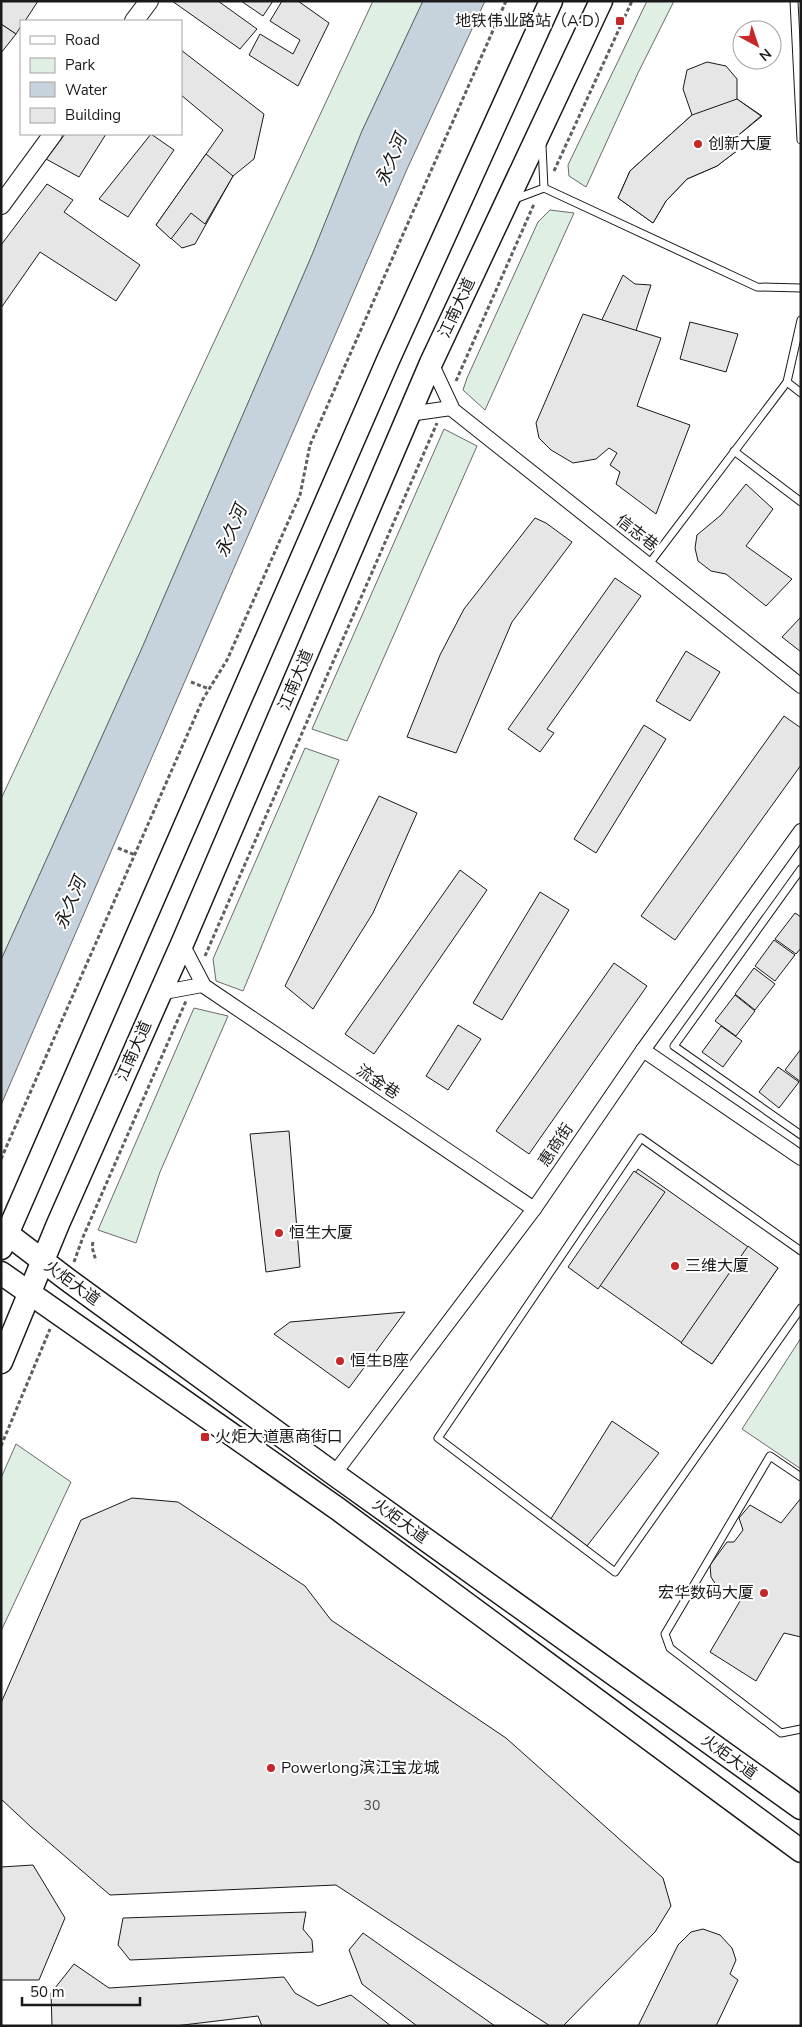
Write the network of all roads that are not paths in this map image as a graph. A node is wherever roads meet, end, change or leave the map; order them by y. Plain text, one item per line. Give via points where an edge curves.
1 (149, 1) edge
2 (551, 1) edge
3 (601, 1) edge
4 (794, 1) edge
5 (135, 20) edge
6 (541, 131) junction
7 (52, 135) edge
8 (801, 140) edge
9 (544, 188) junction
10 (506, 202) junction
11 (1, 205) edge
12 (801, 288) edge
13 (801, 320) edge
14 (431, 363) junction
15 (786, 382) junction
16 (801, 393) edge
17 (447, 406) junction
18 (410, 414) junction
19 (734, 451) junction
20 (801, 502) edge
21 (649, 564) junction
22 (801, 686) edge
23 (801, 831) edge
24 (801, 869) edge
25 (182, 944) junction
26 (197, 982) junction
27 (159, 993) junction
28 (643, 1050) junction
29 (801, 1135) edge
30 (801, 1158) edge
31 (534, 1209) junction
32 (4, 1237) edge
33 (801, 1251) edge
34 (43, 1261) junction
35 (1, 1274) edge
36 (30, 1294) junction
37 (801, 1308) edge
38 (1, 1362) edge
39 (334, 1474) junction
40 (801, 1477) edge
41 (801, 1729) edge
42 (801, 1808) edge
43 (801, 1851) edge

1 - 5 street
2 - 32 main road via 389,358
3 - 6 main road, 江南大道
4 - 8 lane
6 - 9 lane
6 - 10 main road, 江南大道
7 - 11 street
9 - 10 lane
9 - 12 lane via 757,287
10 - 14 main road, 江南大道
13 - 15 lane
14 - 17 street, 信志巷
14 - 18 main road, 江南大道
15 - 16 lane
15 - 19 lane
17 - 18 street
17 - 21 street, 信志巷
18 - 25 main road, 江南大道
19 - 20 lane
19 - 21 lane
21 - 22 street, 信志巷
23 - 28 street, 惠商街
24 - 29 lane via 674,1046
25 - 26 street
25 - 27 main road, 江南大道
26 - 27 street
26 - 31 street, 流金巷
27 - 34 main road, 江南大道
28 - 30 street
28 - 31 street, 惠商街
31 - 39 street, 惠商街
32 - 34 main road, 火炬大道
33 - 37 lane via 641,1138 438,1438 615,1572
34 - 36 main road, 江南大道
34 - 39 main road, 火炬大道
35 - 36 main road, 火炬大道
36 - 38 main road, 江南大道
36 - 43 main road, 火炬大道 via 338,1509
39 - 42 main road, 火炬大道
40 - 41 lane via 770,1456 665,1634 670,1648 781,1733

